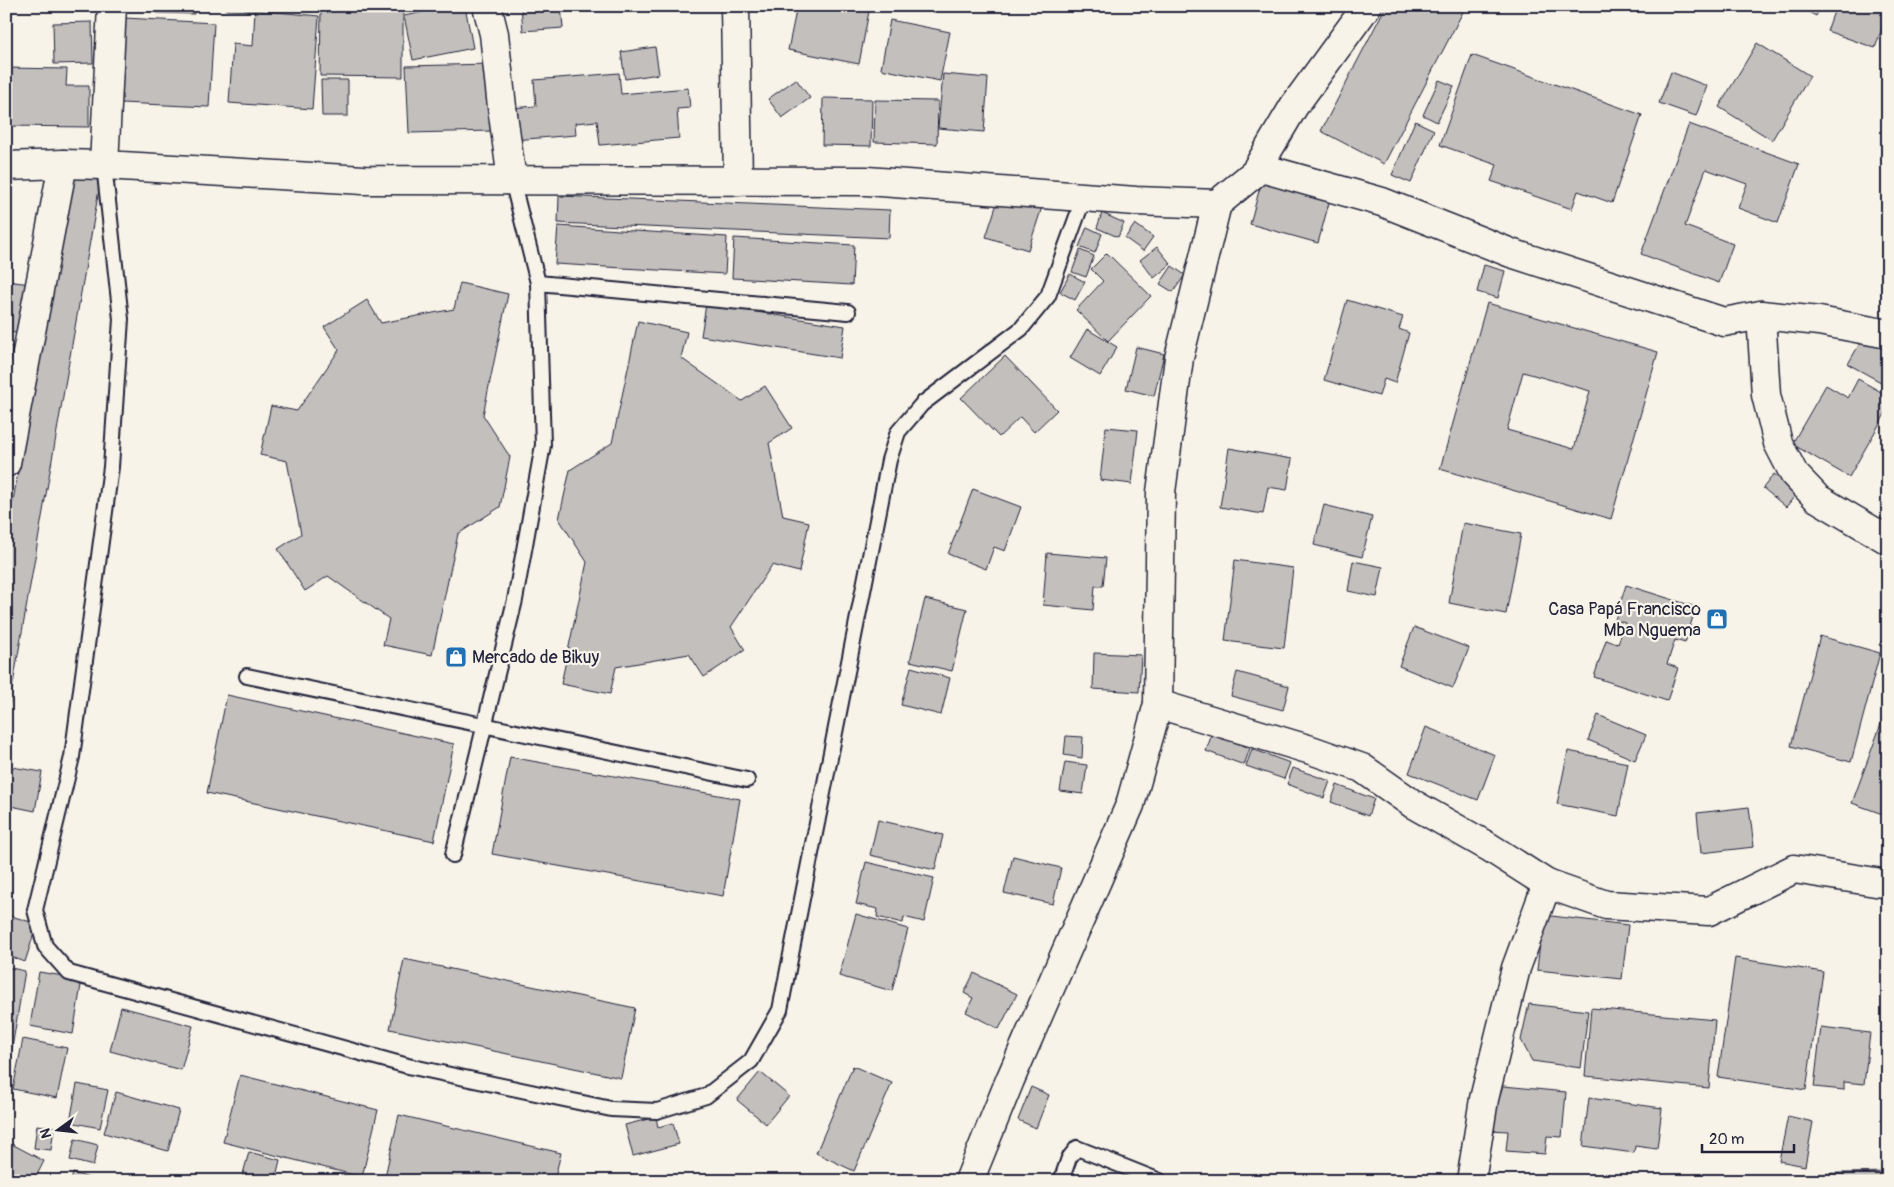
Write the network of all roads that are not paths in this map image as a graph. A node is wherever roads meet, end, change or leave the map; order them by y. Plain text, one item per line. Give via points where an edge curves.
1 (112, 6) edge
2 (487, 6) edge
3 (735, 6) edge
4 (1367, 6) edge
5 (63, 164) junction
6 (104, 165) junction
7 (6, 166) edge
8 (1258, 167) junction
9 (512, 180) junction
10 (738, 181) junction
11 (1084, 197) junction
12 (1217, 204) junction
13 (538, 283) junction
14 (848, 312) dead end
15 (1761, 315) junction
16 (1888, 334) edge
17 (6, 463) edge
18 (1888, 540) edge
19 (247, 676) dead end
20 (1158, 704) junction
21 (484, 725) junction
22 (747, 780) dead end
23 (453, 855) dead end
24 (1546, 884) junction
25 (1888, 884) edge
26 (969, 1181) edge
27 (1061, 1181) edge
28 (1160, 1181) edge
29 (1471, 1181) edge

1 - 6 street
2 - 9 street via 494,34
3 - 10 street
4 - 8 street via 1294,106
5 - 6 street
5 - 7 street
5 - 17 street
6 - 9 street via 364,180
6 - 11 lane via 121,319 112,457 72,757 36,910 44,946 69,973 399,1063 611,1110 657,1111 706,1096 751,1061 780,1010 887,470 898,432 922,404 1022,329 1048,296
8 - 12 street via 1258,171
8 - 15 street via 1382,202 1510,253 1724,322
9 - 10 street
9 - 13 lane
10 - 11 street via 867,181
11 - 12 street
12 - 20 street via 1179,358 1161,492
13 - 14 lane
13 - 21 lane via 543,445 515,600
15 - 16 street via 1819,320
15 - 18 street via 1766,395 1778,443 1794,474 1818,498
19 - 21 lane
20 - 24 street via 1362,768 1413,804
20 - 26 street via 1130,805
21 - 22 lane
21 - 23 lane
24 - 25 street via 1606,905 1709,912 1794,869
24 - 29 street via 1516,968 1484,1099
27 - 28 lane via 1069,1158 1077,1148

